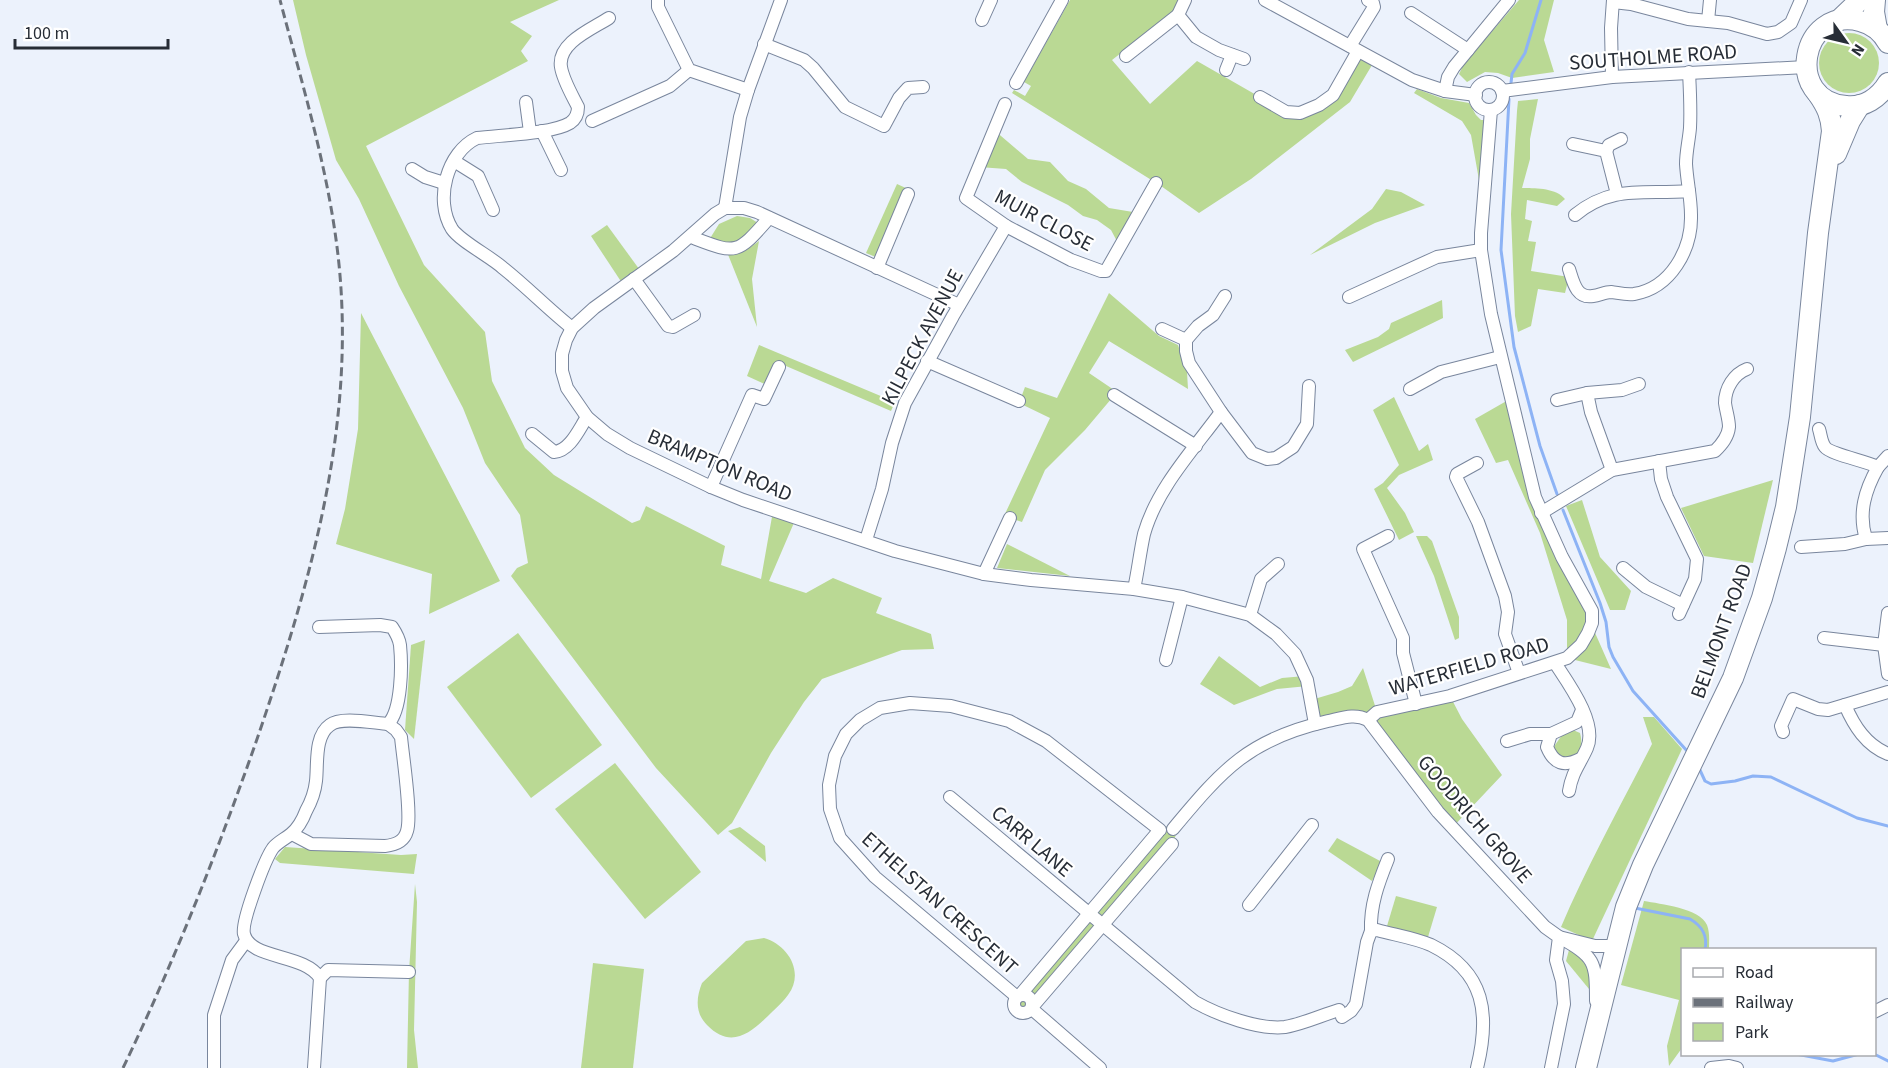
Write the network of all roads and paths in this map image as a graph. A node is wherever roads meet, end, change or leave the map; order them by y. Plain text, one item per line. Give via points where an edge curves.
1 (658, 0) edge
2 (781, 0) edge
3 (991, 0) edge
4 (1062, 0) edge
5 (1185, 0) edge
6 (1265, 0) edge
7 (1368, 0) edge
8 (1509, 0) edge
9 (1710, 0) edge
10 (1801, 0) edge
11 (1860, 0) edge
12 (1875, 0) edge
13 (1613, 1) edge
14 (1285, 5) edge
15 (1411, 13) dead end
16 (1178, 15) junction
17 (609, 18) dead end
18 (982, 20) dead end
19 (1708, 21) junction
20 (1838, 21) junction
21 (1882, 36) edge
22 (764, 44) junction
23 (1354, 49) junction
24 (1468, 50) junction
25 (1125, 56) dead end
26 (1806, 67) junction
27 (689, 70) junction
28 (1226, 70) dead end
29 (1689, 72) junction
30 (1612, 76) junction
31 (1016, 83) dead end
32 (1888, 83) edge
33 (923, 87) dead end
34 (748, 90) junction
35 (1444, 91) junction
36 (1502, 91) junction
37 (1818, 94) junction
38 (1476, 95) junction
39 (1260, 97) dead end
40 (526, 102) dead end
41 (1874, 103) edge
42 (1005, 105) dead end
43 (1491, 110) junction
44 (592, 121) dead end
45 (536, 131) junction
46 (1621, 139) dead end
47 (1573, 144) dead end
48 (1606, 152) junction
49 (454, 161) junction
50 (412, 169) dead end
51 (561, 170) dead end
52 (444, 183) junction
53 (1156, 183) dead end
54 (1825, 189) junction
55 (1689, 191) junction
56 (908, 194) dead end
57 (1617, 194) junction
58 (725, 208) junction
59 (494, 210) dead end
60 (1575, 215) dead end
61 (769, 218) junction
62 (1006, 226) junction
63 (690, 237) junction
64 (1481, 249) junction
65 (877, 267) junction
66 (1569, 269) dead end
67 (634, 279) junction
68 (1225, 296) dead end
69 (1349, 297) dead end
70 (959, 305) junction
71 (694, 315) dead end
72 (572, 328) junction
73 (1162, 329) dead end
74 (1186, 340) junction
75 (1500, 357) junction
76 (927, 361) junction
77 (779, 368) dead end
78 (1747, 369) dead end
79 (1639, 384) dead end
80 (1309, 386) dead end
81 (1410, 389) dead end
82 (1587, 393) junction
83 (1114, 395) dead end
84 (1557, 400) dead end
85 (1019, 401) dead end
86 (1221, 412) junction
87 (587, 417) junction
88 (1820, 429) dead end
89 (532, 434) dead end
90 (1196, 446) junction
91 (1888, 456) edge
92 (1659, 461) junction
93 (1477, 463) dead end
94 (1878, 467) junction
95 (1612, 470) junction
96 (711, 487) junction
97 (1541, 513) junction
98 (1010, 518) dead end
99 (1388, 536) dead end
100 (1888, 538) edge
101 (1866, 539) junction
102 (866, 540) junction
103 (1801, 547) dead end
104 (1278, 564) dead end
105 (1623, 568) dead end
106 (984, 574) junction
107 (1134, 589) junction
108 (1182, 597) junction
109 (1250, 615) junction
110 (1888, 617) edge
111 (319, 627) dead end
112 (1824, 638) dead end
113 (1884, 645) junction
114 (1166, 660) dead end
115 (1555, 663) junction
116 (1519, 673) junction
117 (1888, 674) edge
118 (1888, 692) edge
119 (1416, 704) junction
120 (1845, 705) junction
121 (1582, 710) junction
122 (1368, 720) junction
123 (388, 724) junction
124 (1315, 724) junction
125 (1783, 732) dead end
126 (1551, 734) junction
127 (1507, 741) dead end
128 (1888, 754) edge
129 (1580, 759) junction
130 (1569, 791) dead end
131 (950, 797) dead end
132 (1312, 825) dead end
133 (1173, 829) junction
134 (1159, 831) junction
135 (292, 834) junction
136 (1172, 844) junction
137 (1388, 859) dead end
138 (1249, 905) dead end
139 (1089, 914) junction
140 (1102, 925) junction
141 (1371, 932) junction
142 (1559, 937) junction
143 (246, 941) junction
144 (1615, 946) junction
145 (410, 972) dead end
146 (320, 978) junction
147 (1018, 996) junction
148 (1032, 1007) junction
149 (1594, 1029) junction
150 (214, 1068) edge
151 (314, 1068) edge
152 (1100, 1068) edge
153 (1477, 1068) edge
154 (1551, 1068) edge
155 (1586, 1068) edge
156 (1711, 1068) edge
157 (1737, 1068) edge

1 - 27 street
2 - 22 street
3 - 18 street
4 - 31 street
5 - 16 street
6 - 14 street
7 - 23 street via 1374,7
8 - 24 street
9 - 19 street
10 - 19 street via 1791,23 1779,32 1767,34 1728,22
11 - 20 highway
12 - 21 highway via 1874,12
13 - 19 street
13 - 30 street
14 - 23 street
15 - 24 street
16 - 25 street
16 - 28 street via 1196,37 1238,57
17 - 45 street via 563,53 561,69 578,107 576,118 567,125
20 - 21 highway via 1862,21
20 - 26 highway via 1824,27 1814,38 1807,52
22 - 33 street via 804,60 845,107 884,126 908,88
22 - 34 street
23 - 35 street via 1412,80
23 - 39 street via 1333,95 1319,105 1300,113 1286,112
24 - 35 street via 1448,77
26 - 29 street, SOUTHOLME ROAD
26 - 37 highway, BELMONT ROAD
27 - 34 street
27 - 44 street via 670,86
29 - 30 street, SOUTHOLME ROAD
29 - 55 street
30 - 36 street, SOUTHOLME ROAD
32 - 41 highway, BELMONT ROAD
34 - 58 street
35 - 38 street
36 - 38 street via 1497,84 1488,82 1479,86
36 - 43 street via 1501,103
37 - 41 highway via 1842,106
37 - 54 highway, BELMONT ROAD via 1828,108 1832,131
38 - 43 street via 1481,107
40 - 45 street
41 - 54 highway, BELMONT ROAD via 1841,140
42 - 62 street, MUIR CLOSE via 966,198
43 - 64 street, WATERFIELD ROAD
45 - 49 street via 477,138 461,149
45 - 51 street
46 - 48 street via 1609,145
47 - 48 street
48 - 57 street
49 - 52 street
49 - 59 street via 478,176
50 - 52 street
52 - 72 street via 445,211 453,231 503,267
53 - 62 street, MUIR CLOSE via 1106,271 1071,260
54 - 144 highway, BELMONT ROAD via 1800,417 1776,548 1733,678 1642,865
55 - 57 street
55 - 66 street via 1691,230 1687,248 1672,272 1658,283 1638,293 1611,292 1587,297 1577,290
56 - 65 street
57 - 60 street via 1592,203
58 - 61 street via 744,208
58 - 63 street, BRAMPTON ROAD
61 - 63 street via 739,248 723,249
61 - 65 street
62 - 70 street, KILPECK AVENUE
63 - 67 street, BRAMPTON ROAD
64 - 69 street via 1437,257
64 - 75 street, WATERFIELD ROAD
65 - 70 street
67 - 71 street via 668,326
67 - 72 street, BRAMPTON ROAD
68 - 74 street via 1213,315
70 - 76 street, KILPECK AVENUE
72 - 87 street, BRAMPTON ROAD via 562,354 562,371 567,388
73 - 74 street
74 - 86 street via 1189,363
75 - 81 street via 1441,372
75 - 97 street, WATERFIELD ROAD
76 - 85 street
76 - 102 street, KILPECK AVENUE via 900,417
77 - 96 street via 764,399 752,395
78 - 92 street via 1733,379 1727,394 1729,426 1722,444 1701,455
79 - 82 street via 1622,390
80 - 86 street via 1307,424 1293,447 1276,458 1252,453
82 - 84 street
82 - 95 street
83 - 90 street
86 - 90 street
87 - 89 street via 560,452 554,452
87 - 96 street, BRAMPTON ROAD via 630,448
88 - 94 street via 1830,452
90 - 107 street via 1170,482 1145,532
91 - 94 street
92 - 95 street
92 - 105 street via 1667,497 1697,559 1695,579 1681,610
93 - 116 street via 1456,477 1478,522 1505,596 1505,634
94 - 101 street via 1862,511
95 - 97 street
96 - 102 street, BRAMPTON ROAD
97 - 115 street, WATERFIELD ROAD via 1592,611 1592,622 1581,645
98 - 106 street
99 - 119 street via 1363,549 1404,638 1403,653
100 - 101 street
101 - 103 street
102 - 106 street, BRAMPTON ROAD
104 - 109 street via 1261,579
106 - 107 street, BRAMPTON ROAD
107 - 108 street, BRAMPTON ROAD
108 - 109 street, BRAMPTON ROAD
108 - 114 street
109 - 124 street, BRAMPTON ROAD via 1295,654 1307,680
110 - 113 street
111 - 123 street via 392,627 400,644 399,705
112 - 113 street
113 - 117 street
115 - 116 street, WATERFIELD ROAD
115 - 121 street
116 - 119 street, WATERFIELD ROAD
118 - 120 street
119 - 122 street, WATERFIELD ROAD via 1377,712
120 - 125 street via 1818,709 1793,699 1781,726
120 - 128 street via 1864,737
121 - 126 street via 1577,722
121 - 129 street via 1590,735
122 - 124 street, WATERFIELD ROAD via 1352,716
122 - 142 street, GOODRICH GROVE via 1438,812 1545,927
123 - 135 street via 338,720 328,726 319,744 313,795
123 - 135 street via 400,737 408,814 403,839 386,846 311,844
124 - 133 street, WATERFIELD ROAD via 1249,751 1207,789
126 - 127 street via 1530,734
126 - 129 street via 1547,747 1556,760 1570,764
129 - 130 street
131 - 139 street, CARR LANE
132 - 138 street
133 - 134 street via 1165,826
133 - 136 street via 1176,837
134 - 136 street via 1161,843
134 - 139 street
134 - 147 street, ETHELSTAN CRESCENT via 1046,741 1009,721 951,706 910,703 880,708 846,734 835,756 829,785 830,809 840,838 875,877
135 - 143 street via 273,848 266,861 243,926
136 - 140 street
137 - 141 street via 1374,892
139 - 140 street, CARR LANE
139 - 147 street
140 - 141 street, CARR LANE via 1213,1012 1252,1024 1284,1027 1351,1011 1356,1004
140 - 148 street
141 - 153 street via 1377,930 1430,944 1454,960 1474,984 1484,1008 1484,1036
142 - 144 street, GOODRICH GROVE via 1595,946
142 - 149 street, GOODRICH GROVE via 1580,949 1594,964
142 - 154 street via 1556,960 1564,1004
143 - 146 street via 257,949 305,965
143 - 150 street via 232,960 214,1015
144 - 149 highway, BELMONT ROAD
145 - 146 street via 328,970
146 - 151 street
147 - 148 street, ETHELSTAN CRESCENT via 1030,997
148 - 152 street
149 - 155 highway, BELMONT ROAD
156 - 157 street

